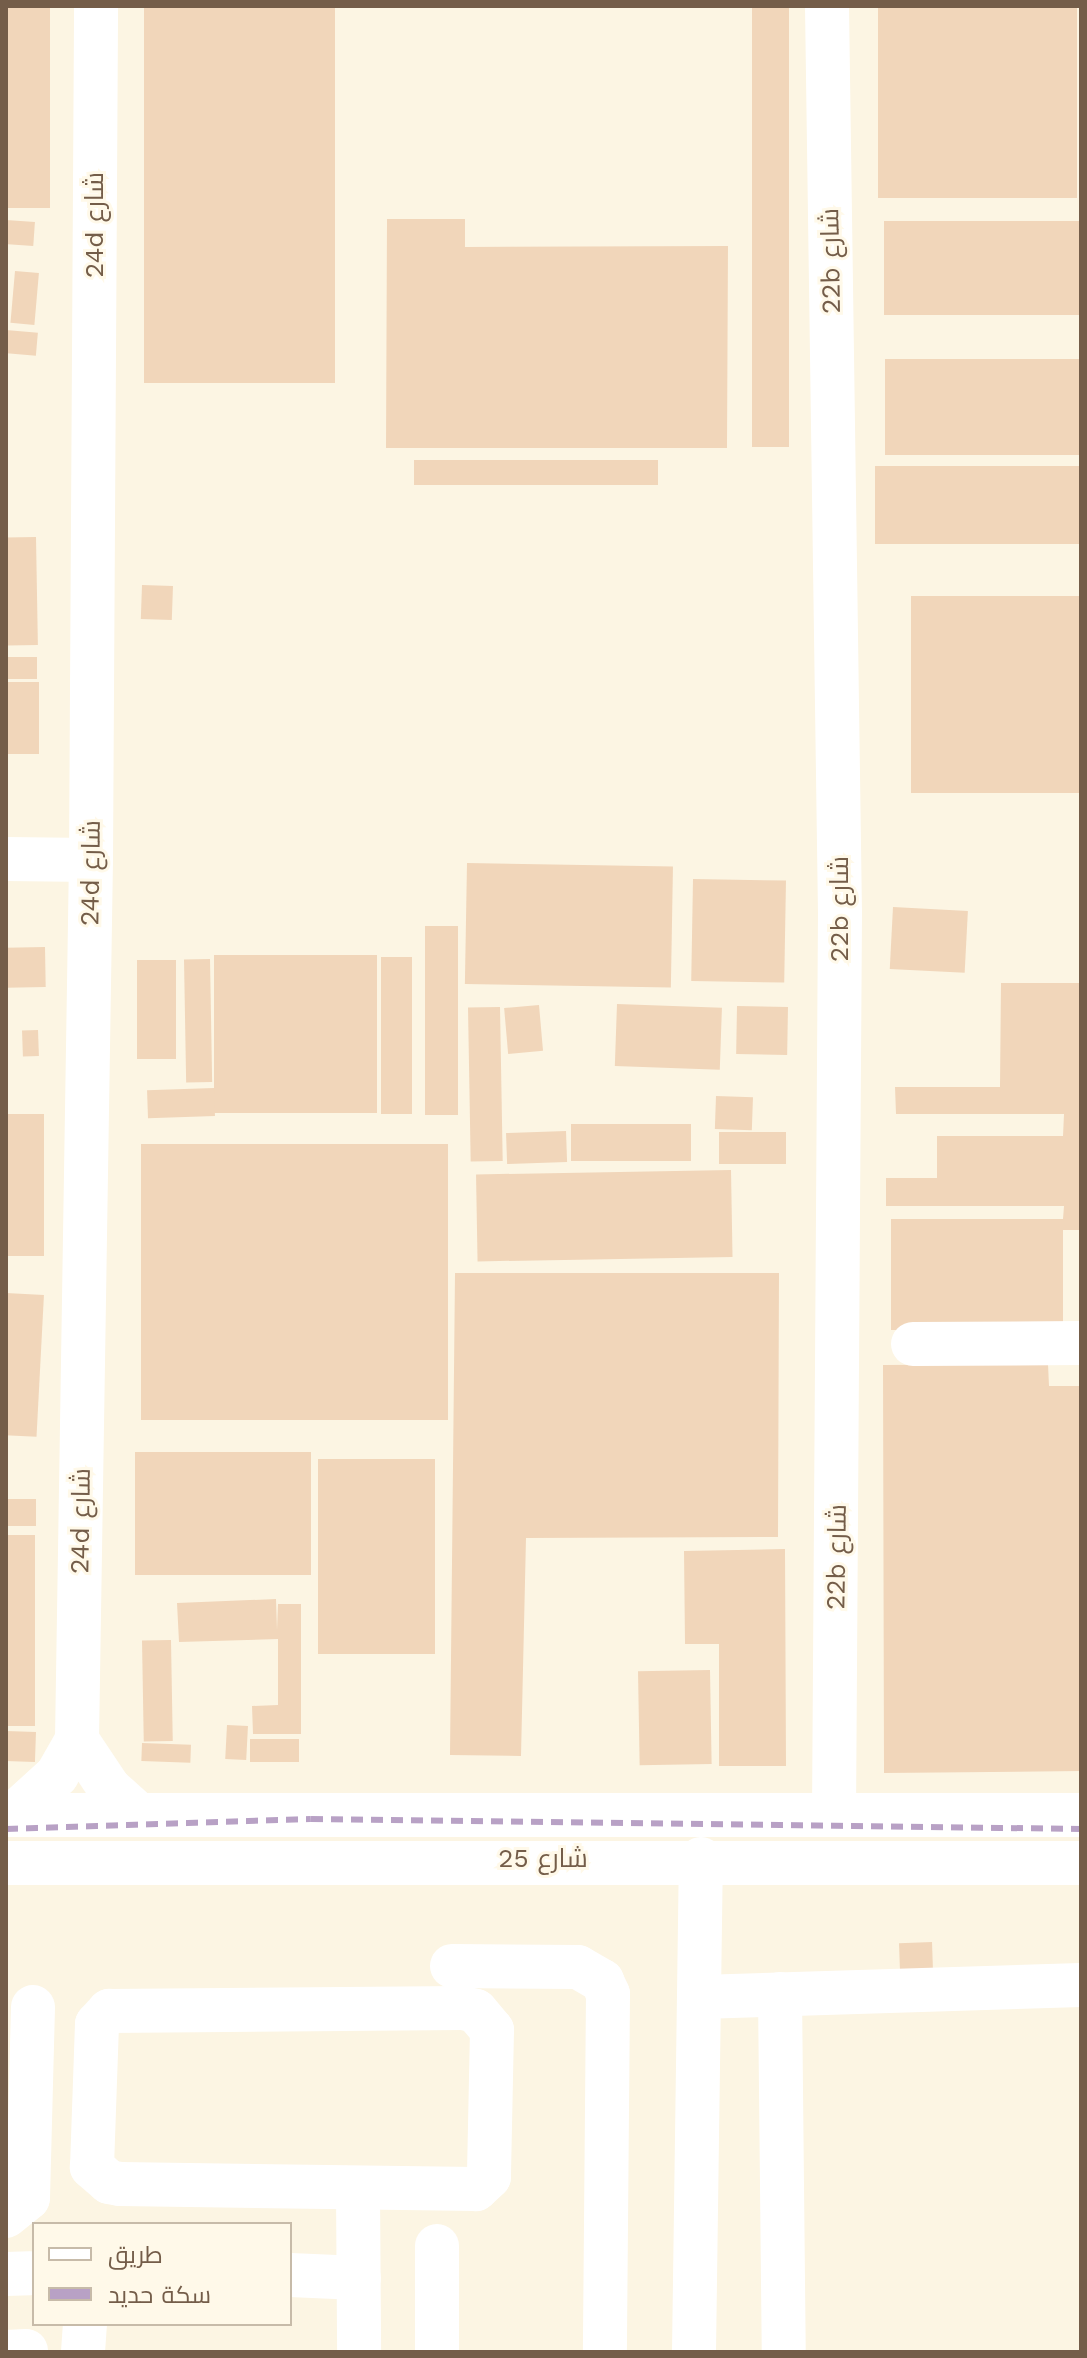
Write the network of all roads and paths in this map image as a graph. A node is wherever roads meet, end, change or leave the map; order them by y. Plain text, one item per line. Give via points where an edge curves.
1 (96, 6) edge
2 (827, 6) edge
3 (6, 859) edge
4 (91, 860) junction
5 (1081, 1343) edge
6 (913, 1344) dead end
7 (77, 1740) junction
8 (834, 1813) junction
9 (138, 1814) junction
10 (9, 1815) edge
11 (1081, 1815) edge
12 (701, 1859) junction
13 (6, 1863) edge
14 (1081, 1863) edge
15 (452, 1966) dead end
16 (1081, 1985) edge
17 (780, 1994) junction
18 (700, 1997) junction
19 (19, 2007) edge
20 (101, 2017) junction
21 (358, 2190) junction
22 (6, 2216) edge
23 (437, 2246) dead end
24 (292, 2275) edge
25 (359, 2278) junction
26 (85, 2326) edge
27 (26, 2351) edge
28 (6, 2352) edge
29 (83, 2352) edge
30 (359, 2352) edge
31 (437, 2352) edge
32 (605, 2352) edge
33 (694, 2352) edge
34 (784, 2352) edge

1 - 4 street, 24d شارع
2 - 8 street, 22b شارع via 840,912
3 - 4 street
4 - 7 street, 24d شارع
5 - 6 street
7 - 9 street via 97,1773
7 - 10 street, 24d شارع via 57,1775
8 - 9 street, شارع 25
8 - 11 street, شارع 25
9 - 10 street, شارع 25
12 - 13 street, شارع 25
12 - 14 street, شارع 25
12 - 18 street
15 - 32 street via 578,1967 602,1981 608,1994
16 - 17 street
17 - 18 street
17 - 34 street
18 - 33 street
19 - 20 street
19 - 22 street via 28,2198
20 - 21 street via 90,2156 92,2167 109,2182
20 - 21 street via 119,2009 476,2011 492,2030 489,2177 476,2189
21 - 25 street
23 - 31 street
24 - 25 street
25 - 30 street
26 - 29 street
27 - 28 street

